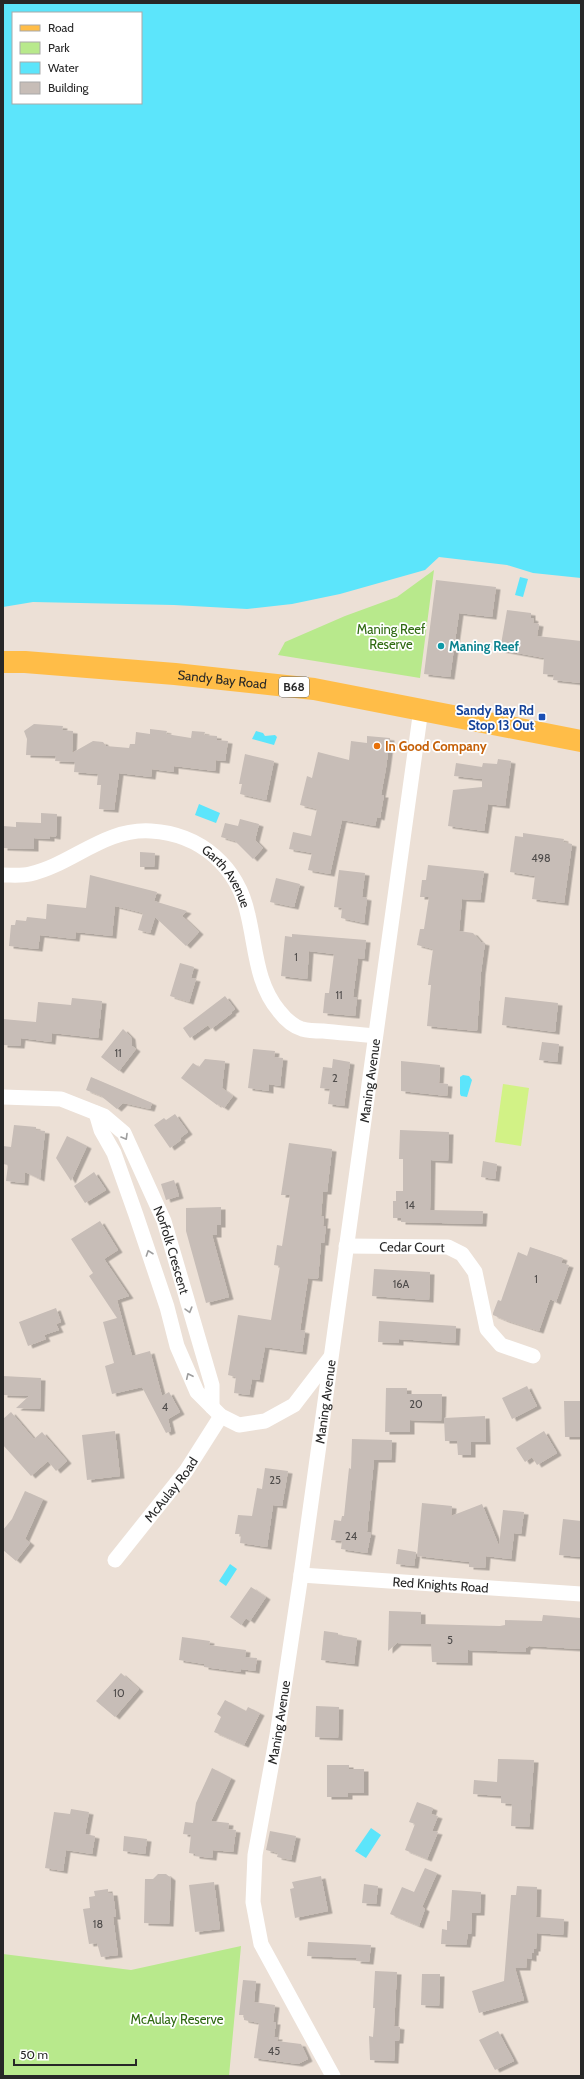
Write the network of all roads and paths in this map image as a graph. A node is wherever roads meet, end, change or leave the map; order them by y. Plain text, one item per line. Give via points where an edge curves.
1 (3, 662) edge
2 (421, 709) junction
3 (581, 741) edge
4 (3, 875) edge
5 (375, 1036) junction
6 (3, 1097) edge
7 (96, 1113) junction
8 (346, 1246) junction
9 (533, 1356) dead end
10 (331, 1358) junction
11 (217, 1411) junction
12 (115, 1560) dead end
13 (301, 1575) junction
14 (581, 1594) edge
15 (333, 2076) edge

1 - 2 main road, Sandy Bay Road / B68 via 167,674 306,688
2 - 3 main road, Sandy Bay Road / B68
2 - 5 street, Maning Avenue
4 - 5 street, Garth Avenue via 30,874 59,863 117,834 150,831 174,834 202,845 221,860 237,884 248,914 260,975 269,1000 286,1020 302,1030
5 - 8 street, Maning Avenue
6 - 7 street, Norfolk Crescent via 61,1100
11 -> 7 street, Norfolk Crescent via 197,1392 188,1374 136,1215 114,1153 101,1130
7 -> 11 street, Norfolk Crescent via 109,1118 124,1133 164,1221 212,1385
8 - 9 street, Cedar Court via 448,1247 462,1254 475,1272 487,1329 501,1345
8 - 10 street, Maning Avenue
10 - 11 street, Norfolk Crescent via 294,1405 265,1422 239,1425
10 - 13 street, Maning Avenue
11 - 12 street, McAulay Road via 186,1471
13 - 14 street, Red Knights Road
13 - 15 street, Maning Avenue via 277,1735 255,1855 253,1902 261,1944

